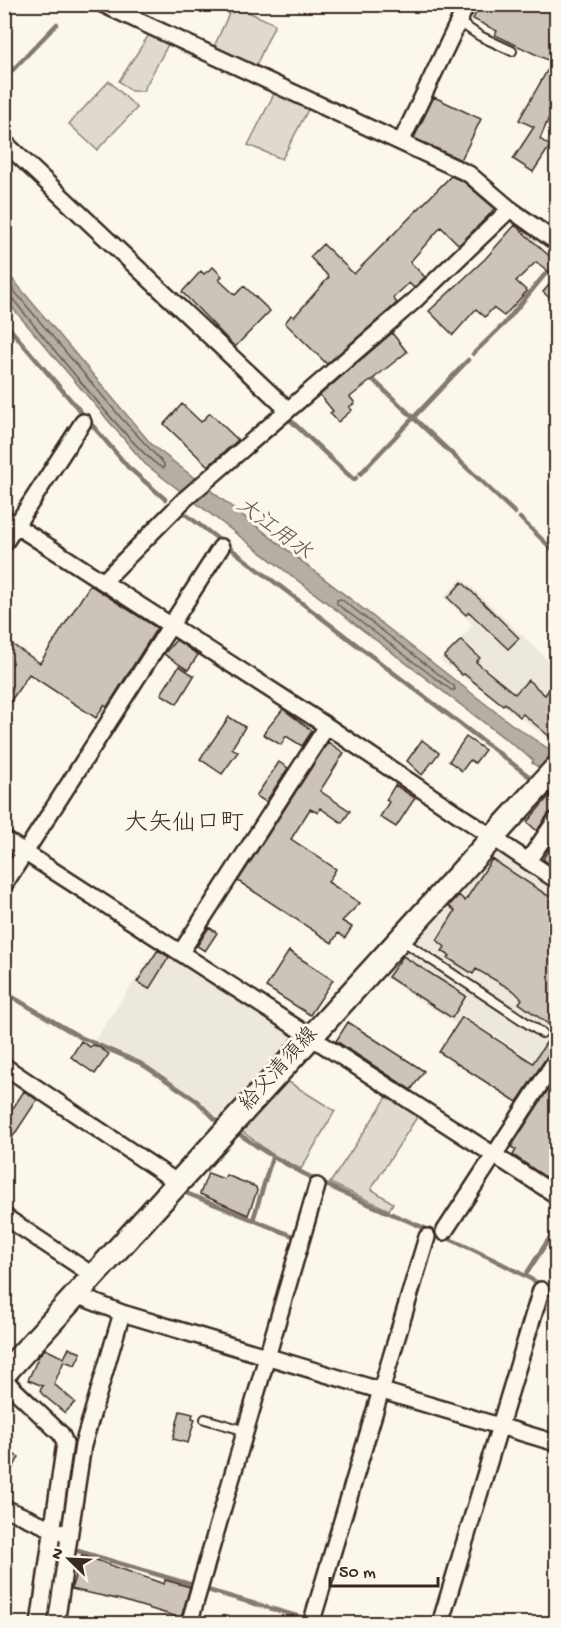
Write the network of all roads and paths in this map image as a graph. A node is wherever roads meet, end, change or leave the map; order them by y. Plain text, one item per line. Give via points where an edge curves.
1 (102, 4) edge
2 (467, 4) edge
3 (459, 22) junction
4 (512, 51) dead end
5 (4, 142) edge
6 (401, 142) junction
7 (510, 208) junction
8 (556, 242) edge
9 (288, 410) junction
10 (83, 422) dead end
11 (10, 522) edge
12 (4, 544) edge
13 (222, 547) dead end
14 (104, 581) junction
15 (171, 625) junction
16 (327, 726) junction
17 (552, 772) edge
18 (556, 820) edge
19 (492, 837) junction
20 (4, 839) edge
21 (26, 852) junction
22 (528, 861) junction
23 (556, 880) edge
24 (4, 885) edge
25 (400, 939) junction
26 (181, 952) junction
27 (542, 1033) dead end
28 (312, 1036) junction
29 (556, 1060) edge
30 (4, 1066) edge
31 (494, 1155) junction
32 (177, 1183) junction
33 (317, 1186) dead end
34 (556, 1196) edge
35 (4, 1216) edge
36 (444, 1232) dead end
37 (427, 1237) dead end
38 (94, 1275) junction
39 (541, 1290) dead end
40 (76, 1295) junction
41 (122, 1313) junction
42 (267, 1356) junction
43 (4, 1374) edge
44 (4, 1380) edge
45 (381, 1390) junction
46 (205, 1419) dead end
47 (500, 1426) junction
48 (246, 1431) junction
49 (556, 1443) edge
50 (4, 1508) edge
51 (62, 1533) junction
52 (39, 1623) edge
53 (56, 1623) edge
54 (189, 1623) edge
55 (311, 1623) edge
56 (440, 1623) edge

1 - 6 street
2 - 3 street
3 - 4 lane
3 - 6 street
5 - 9 street
6 - 7 street via 469,174
7 - 8 street
7 - 9 street via 421,295
9 - 14 street via 185,499
10 - 11 street
11 - 12 street
11 - 14 street
13 - 15 street
14 - 15 street
15 - 16 street
15 - 21 street
16 - 19 street
16 - 26 street
17 - 19 main road, 給父清須線
18 - 22 street
19 - 22 street
19 - 25 main road, 給父清須線
20 - 21 street
21 - 24 street
21 - 26 street
22 - 23 street
25 - 27 lane
25 - 28 main road, 給父清須線
26 - 28 street
28 - 31 street
28 - 32 main road, 給父清須線
29 - 31 street
30 - 32 street
31 - 34 street
31 - 36 street
32 - 38 main road, 給父清須線
33 - 42 street
35 - 38 street
37 - 45 street
38 - 40 main road, 給父清須線
39 - 47 street
40 - 41 street
40 - 43 main road, 給父清須線
41 - 42 street
41 - 51 street
42 - 45 street
42 - 48 street
44 - 51 street via 65,1443
45 - 47 street
45 - 55 street
46 - 48 lane
47 - 49 street
47 - 56 street
48 - 54 street
50 - 51 street
51 - 52 street
51 - 53 street

